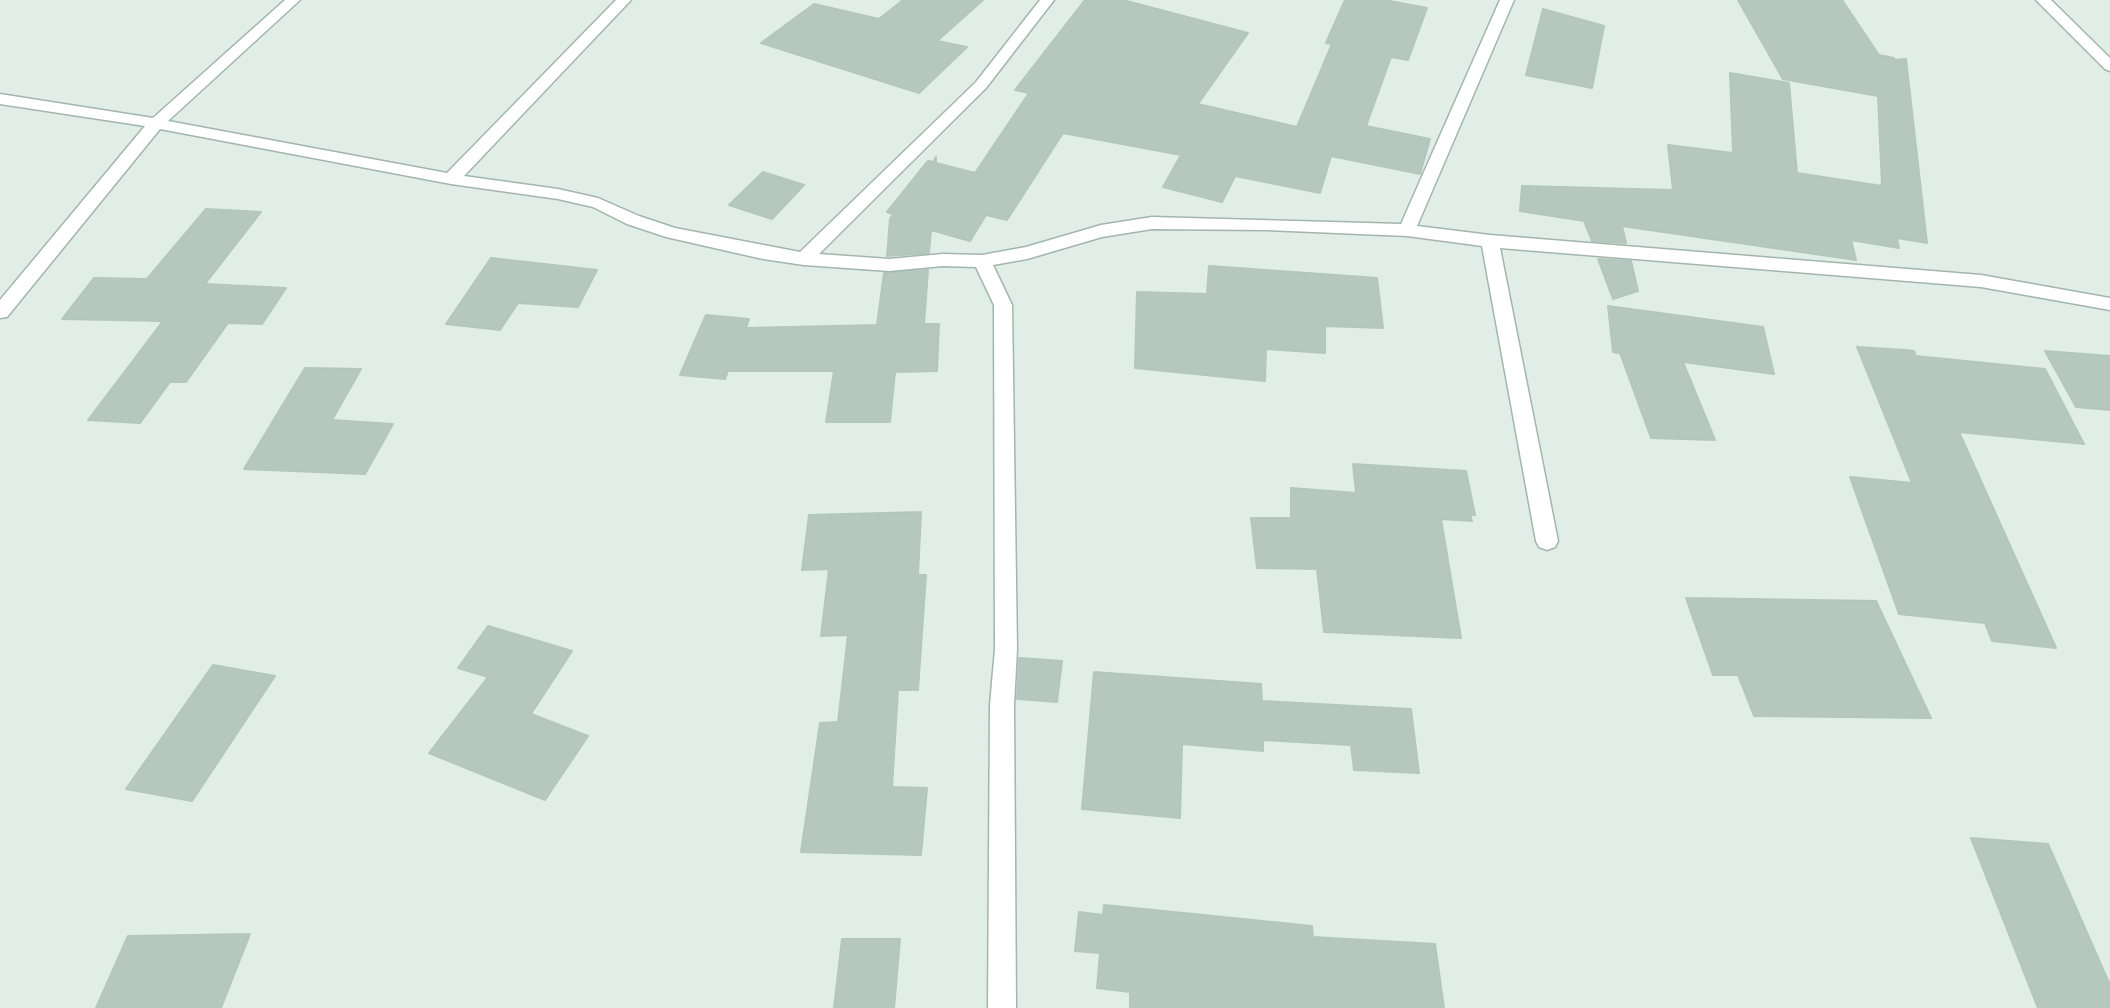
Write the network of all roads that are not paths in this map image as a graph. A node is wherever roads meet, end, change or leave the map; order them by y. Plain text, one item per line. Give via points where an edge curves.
1 (293, 0) edge
2 (624, 0) edge
3 (1047, 0) edge
4 (1507, 0) edge
5 (2043, 0) edge
6 (2110, 66) edge
7 (0, 99) edge
8 (156, 123) junction
9 (451, 179) junction
10 (1407, 230) junction
11 (1490, 241) junction
12 (804, 259) junction
13 (982, 261) junction
14 (2110, 304) edge
15 (0, 312) edge
16 (1547, 541) dead end
17 (1002, 1008) edge

1 - 8 street
2 - 9 street
3 - 12 street via 981,85
4 - 10 street
5 - 6 street
7 - 8 street
8 - 9 street
8 - 15 street
9 - 12 street via 585,200 672,233
10 - 11 street
10 - 13 street via 1152,223
11 - 14 street via 1981,281
11 - 16 street
12 - 13 street via 888,265
13 - 17 street via 1003,305

